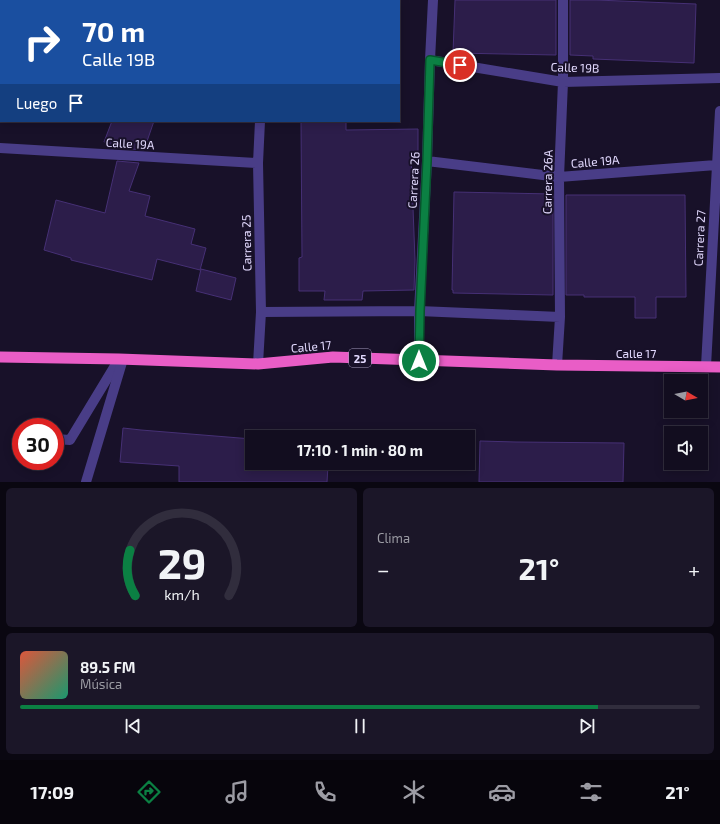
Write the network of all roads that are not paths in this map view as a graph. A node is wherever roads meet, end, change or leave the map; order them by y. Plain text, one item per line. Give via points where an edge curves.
1 (433, 0) edge
2 (563, 0) edge
3 (430, 60) junction
4 (720, 78) edge
5 (563, 82) junction
6 (720, 111) edge
7 (260, 122) edge
8 (0, 148) edge
9 (427, 161) junction
10 (258, 163) junction
11 (716, 164) junction
12 (559, 177) junction
13 (420, 311) junction
14 (261, 312) junction
15 (560, 317) junction
16 (0, 357) edge
17 (121, 359) junction
18 (419, 361) junction
19 (258, 364) junction
20 (557, 365) junction
21 (706, 366) junction
22 (720, 367) edge
23 (64, 440) edge
24 (86, 482) edge

1 - 3 street, Carrera 26
2 - 5 street, Carrera 26A
3 - 5 street, Calle 19B
3 - 9 street, Carrera 26
4 - 5 street, Calle 19B
5 - 12 street, Carrera 26A
6 - 11 street, Carrera 27
7 - 10 street, Carrera 25
8 - 10 street, Calle 19A
9 - 12 street, Calle 19A
9 - 13 street, Carrera 26
10 - 14 street, Carrera 25
11 - 12 street, Calle 19A
11 - 21 street, Carrera 27
12 - 15 street, Carrera 26A
13 - 14 street
13 - 15 street
13 - 18 street, Carrera 26
14 - 19 street, Carrera 25
15 - 20 street, Carrera 26A
16 - 17 highway, Calle 17 / 25
17 - 19 highway, Calle 17 / 25
17 - 23 street via 70,440
17 - 24 street
18 - 19 highway, Calle 17 / 25 via 332,357
18 - 20 highway, Calle 17 / 25
20 - 21 highway, Calle 17 / 25
21 - 22 highway, Calle 17 / 25

